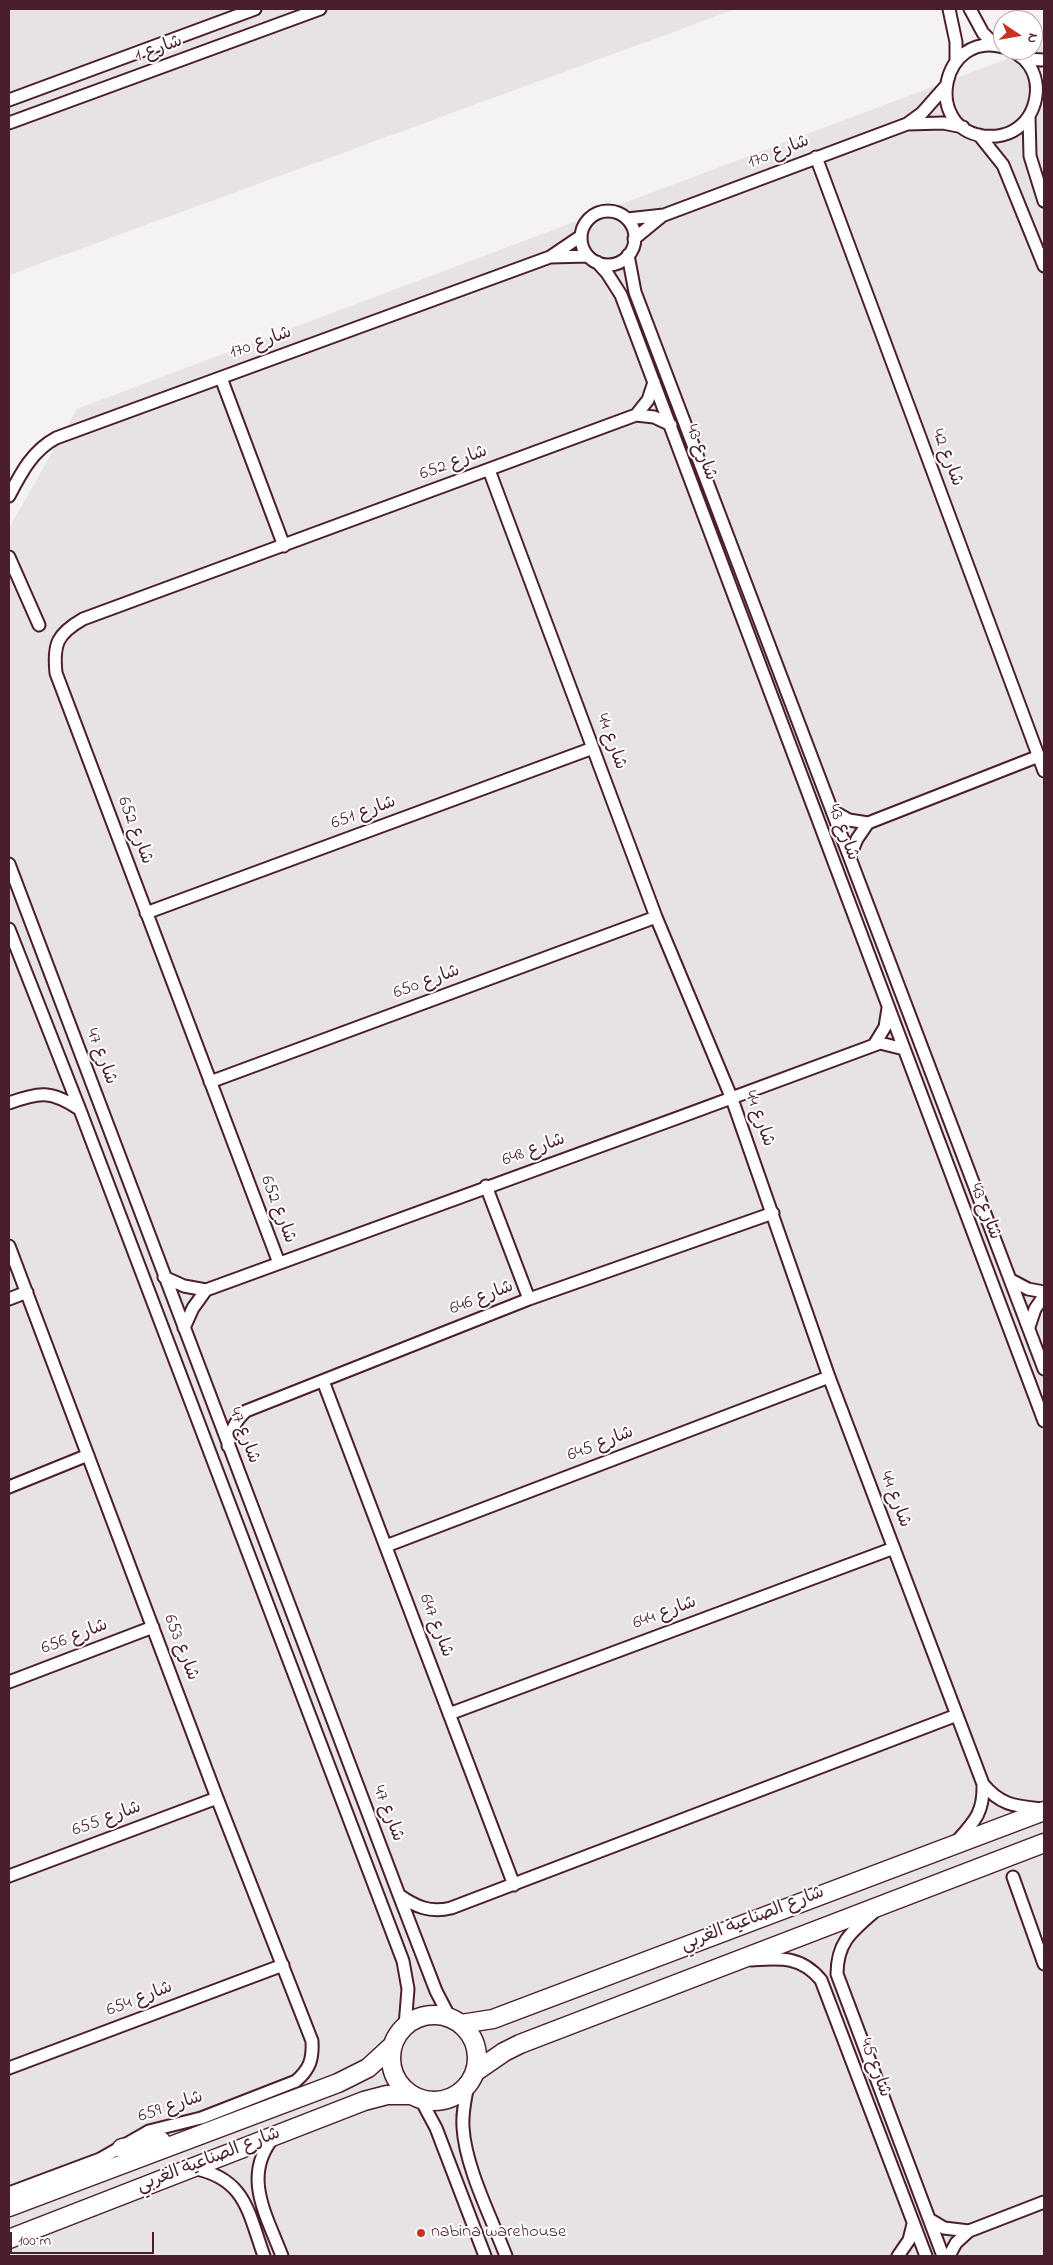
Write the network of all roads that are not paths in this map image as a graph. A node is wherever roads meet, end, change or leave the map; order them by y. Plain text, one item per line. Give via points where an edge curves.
1 (255, 9) edge
2 (320, 9) edge
3 (949, 9) edge
4 (970, 9) edge
5 (993, 41) edge
6 (993, 46) edge
7 (1024, 60) edge
8 (956, 61) junction
9 (91, 70) junction
10 (945, 87) junction
11 (1044, 88) edge
12 (98, 90) junction
13 (1036, 98) junction
14 (9, 100) edge
15 (1029, 116) junction
16 (9, 123) edge
17 (907, 124) junction
18 (963, 127) junction
19 (979, 135) junction
20 (816, 157) junction
21 (1044, 201) edge
22 (664, 215) junction
23 (626, 218) junction
24 (581, 236) junction
25 (634, 239) junction
26 (628, 255) junction
27 (550, 257) junction
28 (593, 259) junction
29 (1044, 266) edge
30 (221, 378) junction
31 (654, 382) junction
32 (636, 415) junction
33 (671, 425) junction
34 (489, 470) junction
35 (9, 496) edge
36 (284, 546) junction
37 (9, 557) edge
38 (39, 625) dead end
39 (593, 748) junction
40 (1039, 756) junction
41 (1044, 771) edge
42 (833, 811) junction
43 (868, 824) junction
44 (850, 856) junction
45 (9, 864) edge
46 (146, 913) junction
47 (656, 917) junction
48 (9, 929) edge
49 (888, 1007) junction
50 (874, 1045) junction
51 (904, 1049) junction
52 (210, 1082) junction
53 (732, 1099) junction
54 (9, 1103) edge
55 (80, 1110) junction
56 (486, 1186) junction
57 (773, 1213) junction
58 (9, 1246) edge
59 (279, 1263) junction
60 (164, 1277) junction
61 (1011, 1280) junction
62 (206, 1290) junction
63 (27, 1292) junction
64 (1044, 1294) edge
65 (9, 1299) edge
66 (529, 1300) junction
67 (1029, 1327) junction
68 (184, 1328) junction
69 (1044, 1369) edge
70 (829, 1377) junction
71 (323, 1381) junction
72 (1044, 1421) edge
73 (228, 1446) junction
74 (88, 1455) junction
75 (9, 1487) edge
76 (386, 1546) junction
77 (894, 1548) junction
78 (153, 1627) junction
79 (9, 1682) edge
80 (449, 1714) junction
81 (957, 1715) junction
82 (983, 1784) junction
83 (217, 1798) junction
84 (1044, 1810) edge
85 (1044, 1843) edge
86 (953, 1846) junction
87 (9, 1876) edge
88 (1013, 1877) dead end
89 (514, 1885) junction
90 (399, 1895) junction
91 (882, 1905) junction
92 (736, 1961) junction
93 (1044, 1964) edge
94 (283, 1965) junction
95 (456, 2021) junction
96 (405, 2026) junction
97 (392, 2046) junction
98 (312, 2063) joint
99 (9, 2068) edge
100 (472, 2079) junction
101 (416, 2097) junction
102 (210, 2131) junction
103 (276, 2135) junction
104 (122, 2148) junction
105 (191, 2168) junction
106 (9, 2193) edge
107 (1044, 2202) edge
108 (9, 2207) edge
109 (929, 2219) junction
110 (913, 2224) junction
111 (969, 2231) junction
112 (9, 2239) edge
113 (264, 2256) edge
114 (282, 2256) edge
115 (485, 2256) edge
116 (506, 2256) edge
117 (898, 2256) edge
118 (926, 2256) edge
119 (943, 2256) edge
120 (949, 2256) edge

1 - 9 street, شارع 1
2 - 12 street, شارع 1
3 - 8 street via 956,42
4 - 5 street via 983,33
6 - 8 street via 981,46
7 - 13 street via 1032,71
8 - 10 street
9 - 12 street
9 - 14 street, شارع 1
10 - 17 street, شارع 170 via 922,113
10 - 18 street via 946,102 952,116
11 - 13 street
12 - 16 street, شارع 1
13 - 15 street
15 - 19 street via 1012,132 990,137
15 - 21 street via 1030,156
17 - 18 street, شارع 170
17 - 20 street, شارع 170
18 - 19 street
19 - 29 street via 1003,165
20 - 22 street, شارع 170
20 - 40 street, شارع 42
22 - 23 street, شارع 170
22 - 25 street, شارع 170
23 - 24 street via 618,213 598,212 586,222
23 - 25 street via 633,228
24 - 27 street, شارع 170
24 - 28 street via 584,250
25 - 26 street
26 - 28 street via 614,264
26 - 42 street, شارع 43 via 635,292
27 - 28 street, شارع 170
27 - 30 street, شارع 170
28 - 31 street, شارع 43 via 621,295
30 - 35 street, شارع 170 via 42,445
30 - 36 street
31 - 32 street via 648,400
31 - 33 street, شارع 43
32 - 33 street via 654,417
32 - 34 street, شارع 652
33 - 49 street, شارع 43
34 - 36 street, شارع 652
34 - 39 street, شارع 44
36 - 46 street, شارع 652 via 83,619 59,637 54,655 56,673
37 - 38 street
39 - 46 street, شارع 651
39 - 47 street, شارع 44
40 - 41 street, شارع 42
40 - 43 street
42 - 43 street via 849,820
42 - 44 street, شارع 43
43 - 44 street
44 - 61 street, شارع 43
45 - 60 street, شارع 47
46 - 52 street, شارع 652
47 - 52 street, شارع 650
47 - 53 street, شارع 44
48 - 55 street
49 - 50 street via 885,1027
49 - 51 street, شارع 43
50 - 51 street, شارع 648 via 880,1042
50 - 53 street, شارع 648
51 - 72 street, شارع 43
52 - 59 street, شارع 652
53 - 56 street, شارع 648
53 - 57 street, شارع 44
54 - 55 street via 43,1093 66,1100
55 - 96 street via 403,1961 408,1990
56 - 59 street, شارع 648
56 - 66 street
57 - 66 street, شارع 646
57 - 70 street, شارع 44
58 - 63 street, شارع 653
59 - 62 street, شارع 648
60 - 62 street via 184,1286
60 - 68 street, شارع 47
61 - 64 street
61 - 67 street, شارع 43
62 - 68 street
63 - 65 street
63 - 74 street, شارع 653
64 - 67 street
66 - 71 street, شارع 646
67 - 69 street, شارع 43
68 - 73 street, شارع 47
70 - 76 street, شارع 645
70 - 77 street, شارع 44
71 - 73 street, شارع 646 via 246,1411 231,1430
71 - 76 street, شارع 647
73 - 90 street, شارع 47
74 - 75 street
74 - 78 street, شارع 653
76 - 80 street, شارع 647
77 - 80 street, شارع 644
77 - 81 street, شارع 44
78 - 79 street, شارع 656
78 - 83 street, شارع 653
80 - 89 street, شارع 647
81 - 82 street, شارع 44
81 - 89 street
82 - 84 street, شارع 44 via 1009,1804
82 - 86 street, شارع 44 via 978,1816
83 - 87 street, شارع 655
83 - 94 street, شارع 653
84 - 86 main road, شارع الصناعية الغربي
85 - 91 main road, شارع الصناعية الغربي
86 - 95 main road, شارع الصناعية الغربي via 493,2019
88 - 93 street
89 - 90 street via 440,1911 422,1908
90 - 95 street, شارع 47 via 436,1991
91 - 92 main road, شارع الصناعية الغربي
91 - 109 street, شارع 45 via 848,1936 841,1948 838,1974
92 - 100 main road, شارع الصناعية الغربي via 520,2044 496,2057
92 - 110 street, شارع 45 via 787,1959 812,1969 821,1980
94 - 98 street, شارع 653 via 312,2041
94 - 99 street, شارع 654
95 - 96 main road via 431,2014
95 - 100 main road via 470,2034 476,2046 478,2059
96 - 97 main road
97 - 101 main road via 394,2074 401,2086
97 - 102 main road, شارع الصناعية الغربي via 354,2077
98 - 104 street, شارع 659 via 296,2081 201,2118 149,2131
100 - 101 main road via 447,2100 434,2102
100 - 116 street via 463,2113 466,2148
101 - 103 main road, شارع الصناعية الغربي via 376,2097
101 - 115 street via 436,2128
102 - 104 main road
102 - 108 main road, شارع الصناعية الغربي
103 - 105 main road, شارع الصناعية الغربي
103 - 114 street via 261,2158 257,2186
104 - 106 street, شارع 659
105 - 112 main road, شارع الصناعية الغربي
105 - 113 street via 217,2175 238,2192
107 - 111 street
109 - 111 street via 944,2228
109 - 119 street, شارع 45
110 - 117 street via 909,2240
110 - 118 street, شارع 45
111 - 120 street via 956,2243

